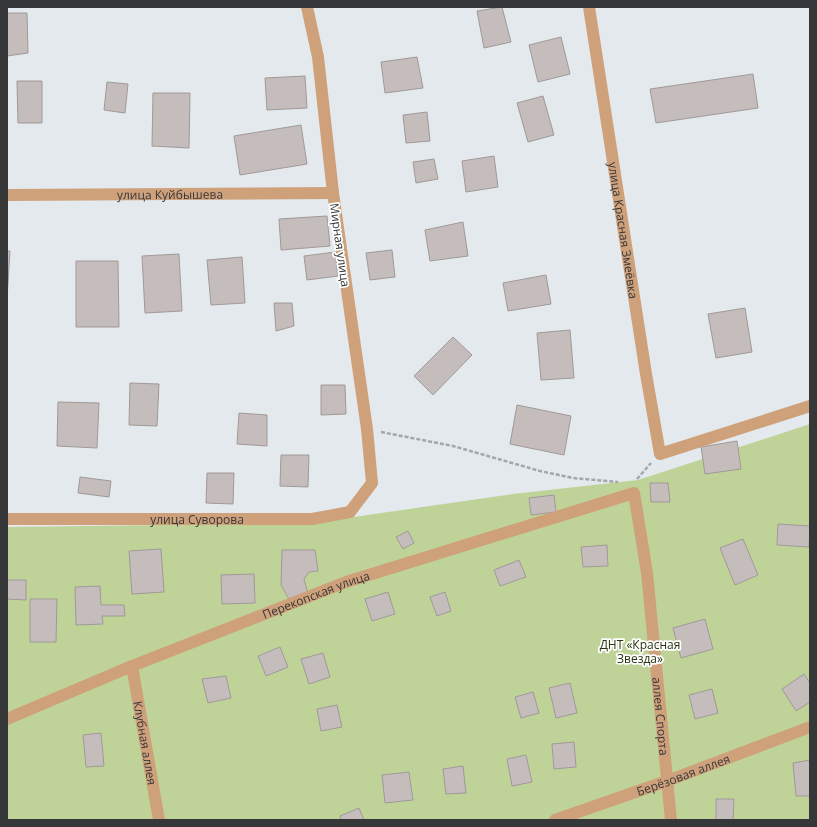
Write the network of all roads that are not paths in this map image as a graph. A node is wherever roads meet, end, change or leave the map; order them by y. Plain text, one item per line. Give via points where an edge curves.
1 (307, 7) edge
2 (589, 7) edge
3 (333, 193) junction
4 (7, 195) edge
5 (810, 406) edge
6 (372, 483) joint
7 (634, 488) joint
8 (7, 519) edge
9 (132, 666) junction
10 (7, 719) edge
11 (810, 726) edge
12 (666, 781) junction
13 (159, 820) edge
14 (555, 820) edge
15 (671, 820) edge

1 - 3 street, Мирная улица via 318,56
2 - 5 street, улица Красная Змеёвка via 660,454
3 - 4 street, улица Куйбышева
3 - 6 street, Мирная улица via 367,429
6 - 8 street, улица Суворова via 350,512 312,519
7 - 9 street, Перекопская улица via 346,582
7 - 12 street, аллея Спорта via 647,573
9 - 10 street, Перекопская улица
9 - 13 street, Клубная аллея
11 - 12 street, Берёзовая аллея
12 - 14 street, Берёзовая аллея
12 - 15 street, аллея Спорта

